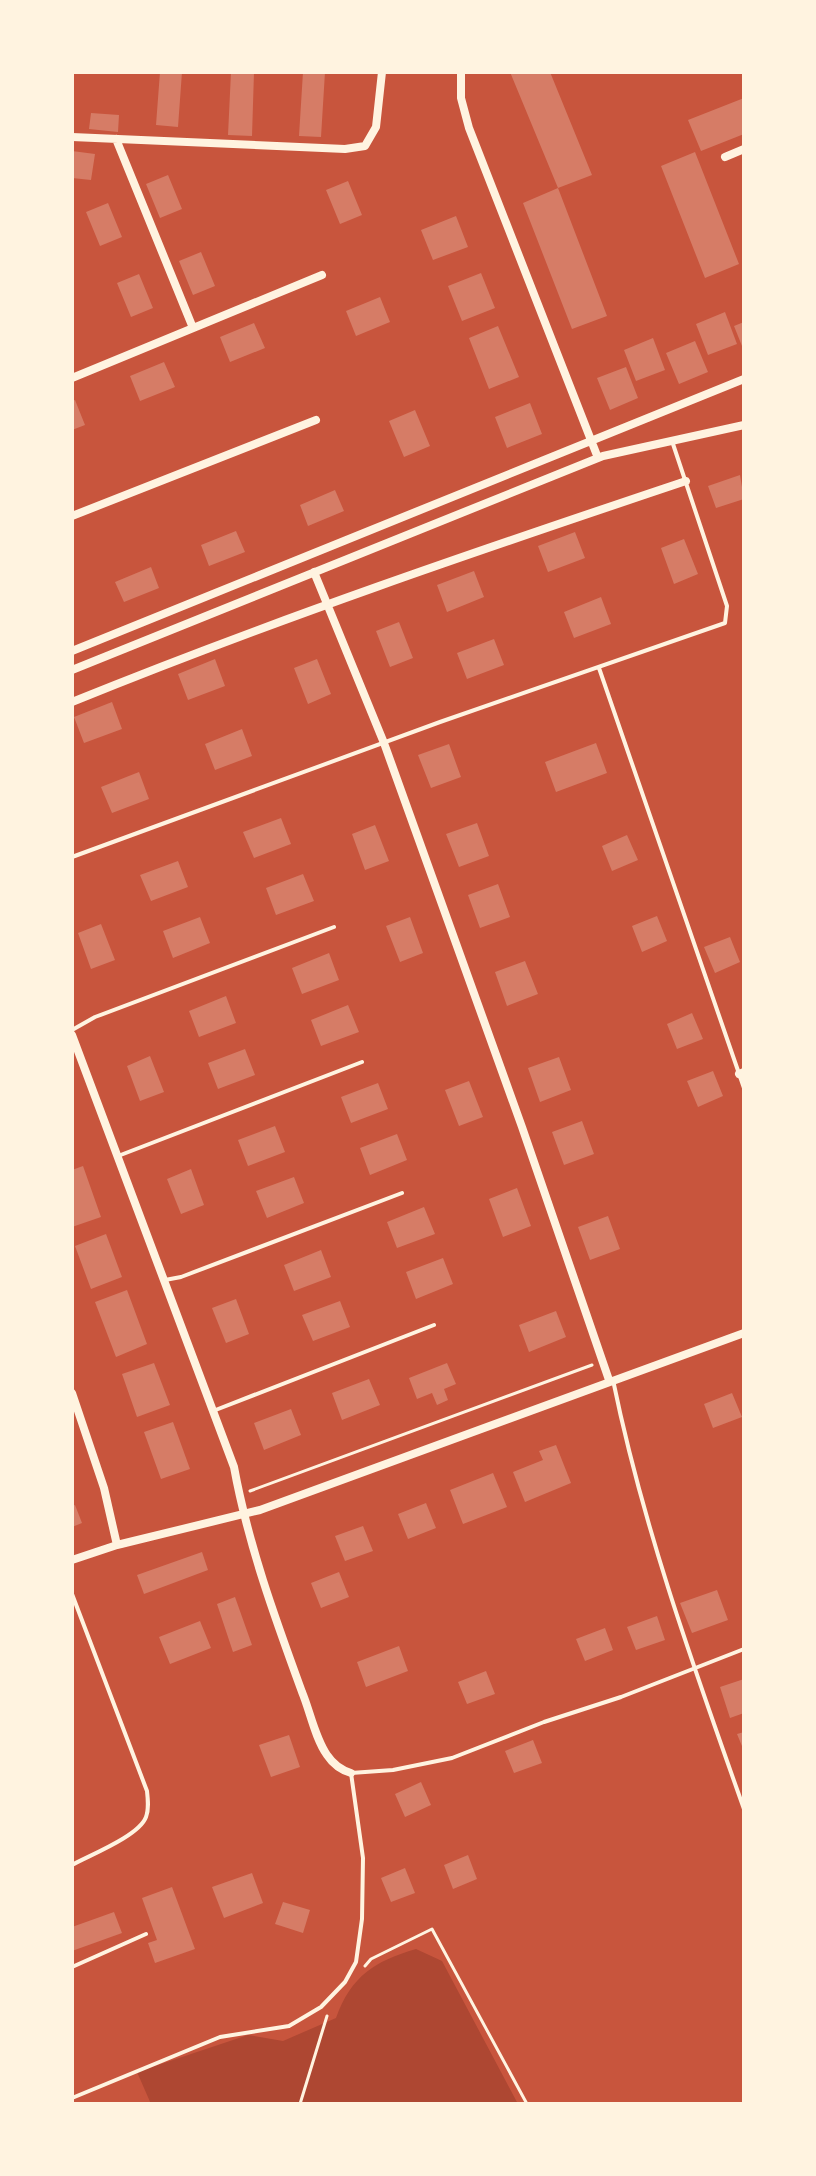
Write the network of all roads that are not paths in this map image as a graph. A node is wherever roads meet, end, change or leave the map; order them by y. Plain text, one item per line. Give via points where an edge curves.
1 (382, 72) edge
2 (461, 72) edge
3 (72, 137) edge
4 (116, 139) junction
5 (744, 149) edge
6 (725, 157) dead end
7 (322, 275) dead end
8 (193, 328) junction
9 (72, 378) edge
10 (744, 379) edge
11 (316, 420) dead end
12 (744, 425) edge
13 (591, 439) junction
14 (672, 441) junction
15 (598, 458) junction
16 (686, 481) junction
17 (72, 516) edge
18 (314, 572) junction
19 (327, 604) junction
20 (72, 651) edge
21 (599, 668) junction
22 (72, 670) edge
23 (72, 702) edge
24 (384, 743) junction
25 (72, 857) edge
26 (334, 927) dead end
27 (72, 1033) edge
28 (362, 1062) dead end
29 (742, 1073) edge
30 (744, 1088) edge
31 (118, 1156) junction
32 (402, 1193) dead end
33 (165, 1280) junction
34 (434, 1325) dead end
35 (744, 1333) edge
36 (611, 1380) junction
37 (72, 1393) edge
38 (213, 1411) junction
39 (242, 1514) junction
40 (117, 1545) junction
41 (72, 1560) edge
42 (72, 1594) edge
43 (744, 1649) edge
44 (696, 1667) junction
45 (351, 1773) junction
46 (744, 1809) edge
47 (72, 1865) edge
48 (146, 1934) dead end
49 (72, 1967) edge
50 (72, 2098) edge

1 - 4 street via 376,127 365,146
2 - 13 street via 469,128
3 - 4 street
4 - 8 street
5 - 6 street
7 - 8 street
8 - 9 street
10 - 13 street
11 - 17 street
12 - 14 street
13 - 15 street
13 - 20 street
14 - 15 street
14 - 16 lane
15 - 18 street
16 - 19 street
16 - 21 lane via 727,606 725,623
18 - 19 street
18 - 22 street
19 - 23 street
19 - 24 street
21 - 24 lane
21 - 29 lane
24 - 25 lane
24 - 36 street
26 - 27 lane via 95,1017
27 - 31 street
28 - 31 lane
29 - 30 lane
31 - 33 street
32 - 33 lane
33 - 38 street
34 - 38 lane
35 - 36 street
36 - 39 street
36 - 44 lane via 660,1565
37 - 40 street
38 - 39 street via 234,1467
39 - 40 street
39 - 45 street via 326,1754
40 - 41 street
42 - 47 lane via 148,1804 134,1832
43 - 44 lane
44 - 45 lane via 452,1758
44 - 46 lane
45 - 50 lane via 363,1858 362,1919 356,1962 341,1987 289,2026 220,2037
48 - 49 lane

